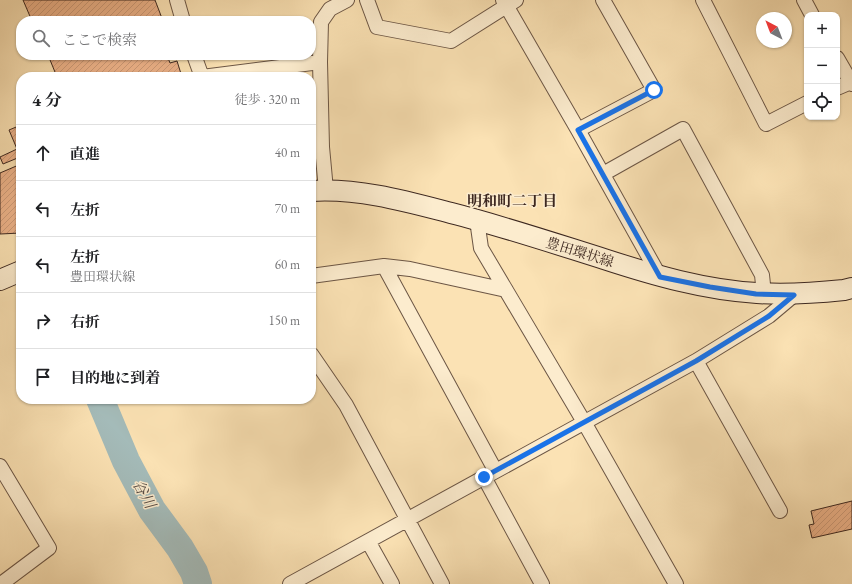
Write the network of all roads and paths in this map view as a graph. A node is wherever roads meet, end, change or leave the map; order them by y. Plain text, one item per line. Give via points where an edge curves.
1 (177, 0) edge
2 (348, 0) edge
3 (367, 0) edge
4 (603, 0) edge
5 (703, 0) edge
6 (804, 0) edge
7 (508, 2) edge
8 (810, 12) edge
9 (182, 16) edge
10 (196, 60) edge
11 (320, 62) junction
12 (840, 63) edge
13 (200, 72) edge
14 (241, 72) edge
15 (851, 83) edge
16 (840, 87) edge
17 (804, 105) edge
18 (578, 130) junction
19 (602, 174) junction
20 (318, 191) edge
21 (477, 220) junction
22 (384, 266) junction
23 (16, 273) edge
24 (316, 275) edge
25 (660, 277) junction
26 (0, 280) edge
27 (852, 288) edge
28 (506, 290) junction
29 (764, 294) junction
30 (794, 295) junction
31 (316, 361) edge
32 (696, 361) junction
33 (584, 422) junction
34 (0, 466) edge
35 (490, 474) junction
36 (780, 511) dead end
37 (408, 519) junction
38 (368, 541) junction
39 (4, 583) edge
40 (290, 584) edge
41 (392, 584) edge
42 (442, 584) edge
43 (542, 584) edge
44 (676, 584) edge

1 - 9 street
2 - 11 street via 330,9 321,22
3 - 7 street via 377,27 451,41
4 - 18 street via 654,90
5 - 17 street via 766,124
6 - 8 street
7 - 18 street
10 - 13 street
11 - 14 street
11 - 20 street via 322,148
12 - 15 street
15 - 16 street
18 - 19 street
19 - 25 street
19 - 29 street via 683,129 762,275
20 - 21 main road, 豊田環状線 via 371,194
21 - 25 main road, 豊田環状線
21 - 28 street via 481,248
22 - 24 street
22 - 28 street via 410,269
22 - 35 street
23 - 26 main road
25 - 29 main road, 豊田環状線
27 - 30 main road, 豊田環状線
28 - 33 street
29 - 30 main road, 豊田環状線
30 - 32 street via 769,316
31 - 37 street via 346,405
32 - 33 street
32 - 36 street
33 - 35 street
33 - 44 street
34 - 39 street via 49,548
35 - 37 street
35 - 43 street
37 - 38 street
37 - 42 street
38 - 40 street
38 - 41 street

